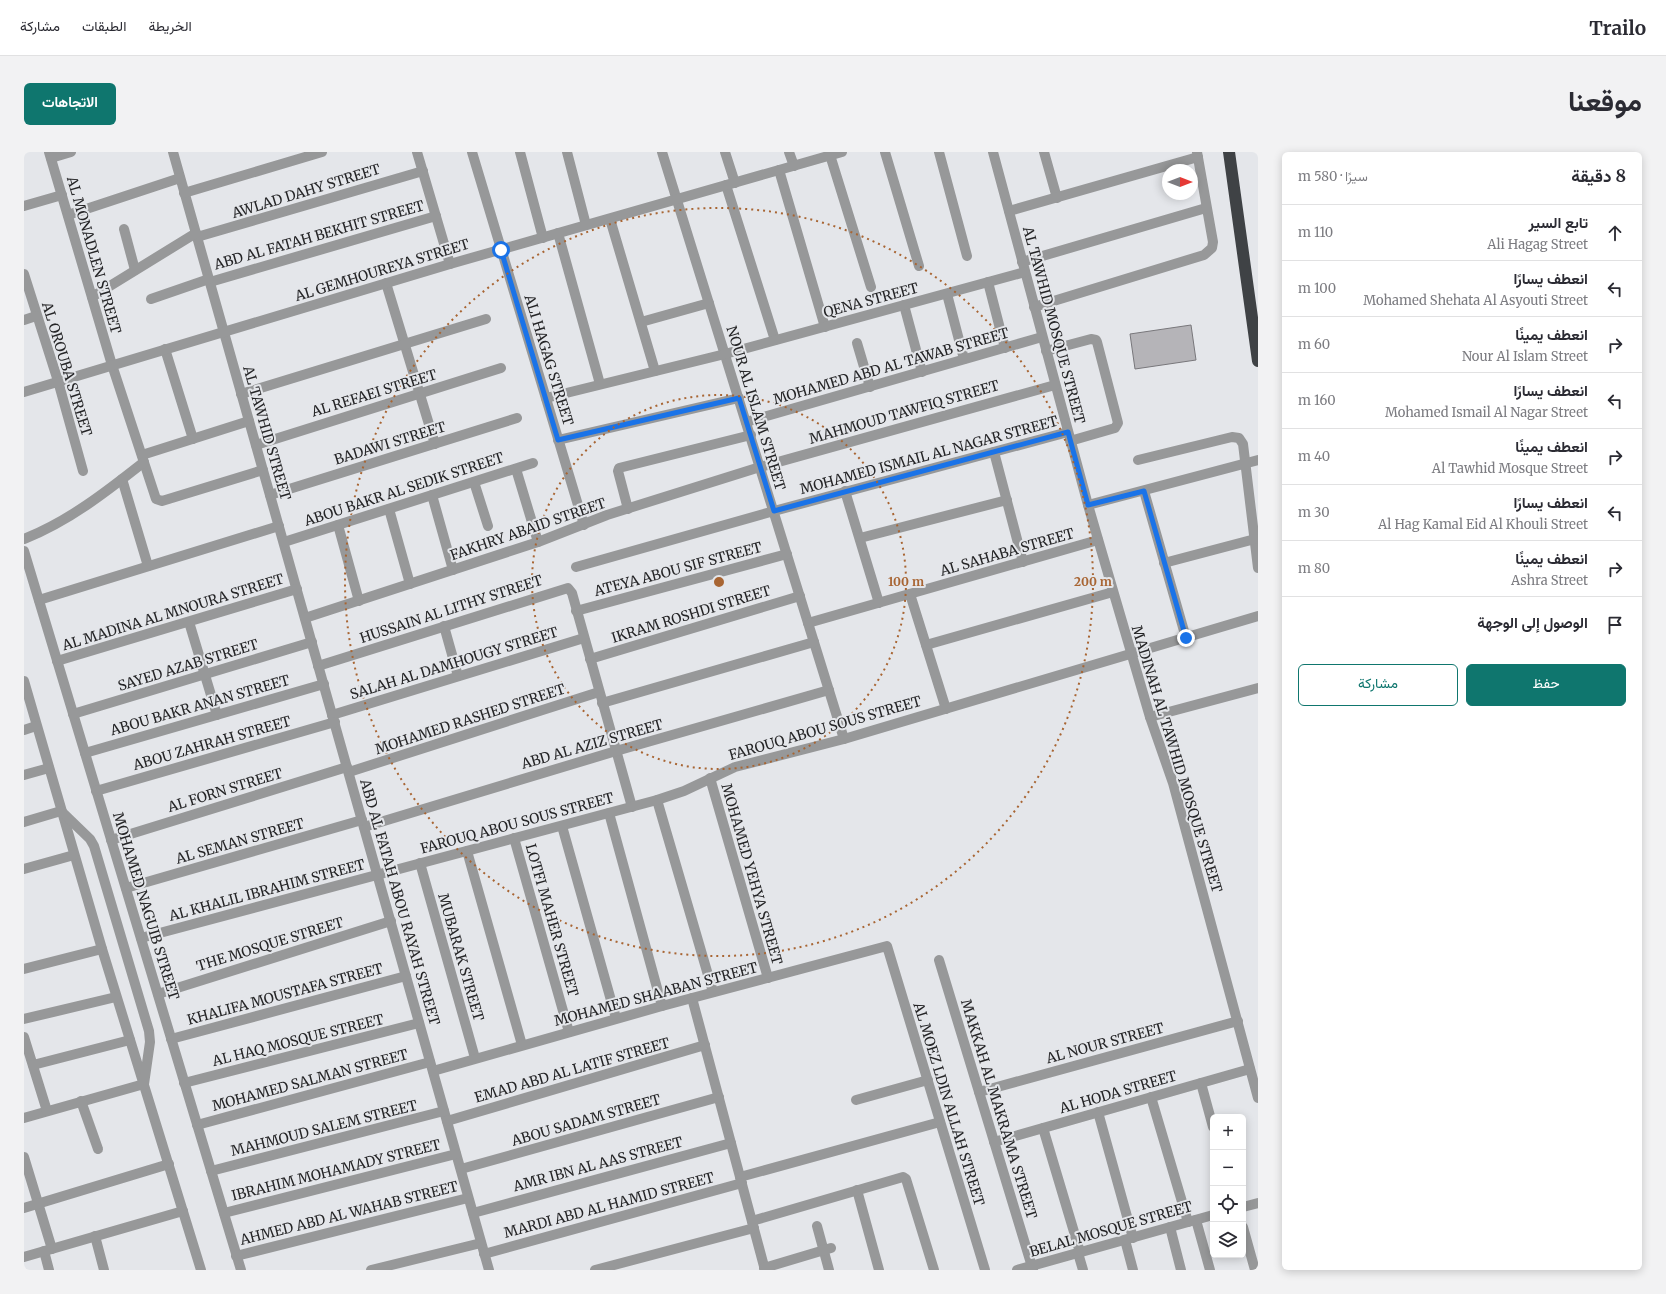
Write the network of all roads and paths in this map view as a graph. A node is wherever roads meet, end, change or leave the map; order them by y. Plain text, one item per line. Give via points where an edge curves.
1 (71, 152) edge
2 (173, 152) edge
3 (322, 152) edge
4 (417, 152) edge
5 (472, 152) edge
6 (520, 152) edge
7 (567, 152) edge
8 (662, 152) edge
9 (725, 152) edge
10 (789, 152) edge
11 (842, 152) edge
12 (885, 152) edge
13 (939, 152) edge
14 (993, 152) edge
15 (1044, 152) edge
16 (1229, 152) edge
17 (50, 155) edge
18 (830, 155) junction
19 (1198, 155) edge
20 (794, 166) junction
21 (779, 170) junction
22 (423, 171) junction
23 (180, 178) junction
24 (730, 184) junction
25 (184, 193) junction
26 (62, 195) junction
27 (1057, 198) junction
28 (677, 199) junction
29 (24, 206) edge
30 (1206, 208) junction
31 (1009, 211) junction
32 (68, 215) junction
33 (436, 216) junction
34 (610, 218) junction
35 (586, 225) junction
36 (124, 229) dead end
37 (558, 234) junction
38 (196, 235) junction
39 (543, 238) junction
40 (501, 250) junction
41 (967, 256) dead end
42 (1022, 262) junction
43 (450, 264) junction
44 (919, 266) dead end
45 (135, 270) junction
46 (1025, 272) junction
47 (24, 274) edge
48 (209, 281) junction
49 (988, 282) junction
50 (386, 283) junction
51 (870, 287) dead end
52 (947, 294) junction
53 (92, 297) junction
54 (151, 299) dead end
55 (709, 303) junction
56 (904, 305) junction
57 (1034, 307) junction
58 (36, 316) junction
59 (486, 319) dead end
60 (24, 320) edge
61 (641, 322) junction
62 (825, 327) junction
63 (224, 332) junction
64 (1042, 337) junction
65 (775, 340) junction
66 (857, 343) dead end
67 (405, 344) junction
68 (1005, 348) junction
69 (165, 349) junction
70 (1046, 351) junction
71 (725, 354) junction
72 (964, 359) junction
73 (1258, 361) edge
74 (112, 365) junction
75 (501, 368) dead end
76 (655, 371) junction
77 (922, 372) junction
78 (58, 382) junction
79 (600, 384) junction
80 (1055, 385) junction
81 (870, 386) junction
82 (24, 392) edge
83 (242, 394) junction
84 (420, 394) junction
85 (546, 398) junction
86 (739, 398) junction
87 (517, 418) dead end
88 (249, 421) junction
89 (746, 422) junction
90 (751, 435) junction
91 (1069, 436) junction
92 (193, 439) junction
93 (558, 440) junction
94 (435, 444) junction
95 (256, 445) junction
96 (994, 452) junction
97 (143, 458) junction
98 (1138, 460) dead end
99 (1258, 460) edge
100 (533, 463) dead end
101 (1245, 464) junction
102 (760, 467) junction
103 (516, 469) junction
104 (263, 470) junction
105 (82, 471) dead end
106 (122, 479) junction
107 (474, 482) junction
108 (845, 491) junction
109 (1144, 491) junction
110 (270, 494) junction
111 (432, 495) junction
112 (1007, 500) junction
113 (1088, 505) junction
114 (389, 509) junction
115 (628, 509) junction
116 (774, 511) junction
117 (338, 525) junction
118 (584, 525) junction
119 (279, 526) junction
120 (488, 526) dead end
121 (860, 538) junction
122 (24, 539) edge
123 (1254, 539) junction
124 (1098, 540) junction
125 (284, 542) junction
126 (538, 542) junction
127 (24, 551) edge
128 (787, 554) junction
129 (1023, 562) junction
130 (1164, 563) junction
131 (148, 566) junction
132 (27, 567) edge
133 (576, 567) dead end
134 (1258, 568) edge
135 (453, 570) junction
136 (410, 584) junction
137 (297, 589) junction
138 (1114, 592) junction
139 (910, 594) junction
140 (800, 596) junction
141 (39, 600) junction
142 (359, 601) junction
143 (879, 603) junction
144 (576, 611) junction
145 (1258, 616) edge
146 (305, 618) junction
147 (189, 622) junction
148 (808, 623) junction
149 (444, 626) junction
150 (584, 638) junction
151 (1186, 638) junction
152 (312, 642) junction
153 (814, 642) junction
154 (926, 645) junction
155 (1131, 653) junction
156 (590, 659) junction
157 (57, 661) junction
158 (318, 666) junction
159 (205, 674) junction
160 (458, 676) junction
161 (24, 682) edge
162 (324, 684) junction
163 (1258, 688) edge
164 (829, 690) junction
165 (599, 692) junction
166 (602, 703) junction
167 (946, 709) junction
168 (73, 714) junction
169 (217, 715) junction
170 (1150, 717) junction
171 (333, 718) junction
172 (36, 726) junction
173 (24, 730) edge
174 (844, 739) junction
175 (616, 751) junction
176 (85, 753) junction
177 (48, 768) junction
178 (348, 770) junction
179 (24, 775) edge
180 (710, 778) junction
181 (96, 792) junction
182 (657, 800) junction
183 (632, 807) junction
184 (61, 812) junction
185 (609, 814) junction
186 (24, 822) edge
187 (363, 824) junction
188 (562, 826) junction
189 (514, 838) junction
190 (111, 840) junction
191 (467, 851) junction
192 (74, 855) junction
193 (420, 863) junction
194 (24, 869) edge
195 (378, 875) junction
196 (126, 888) junction
197 (391, 921) junction
198 (141, 938) junction
199 (887, 946) joint
200 (102, 949) junction
201 (939, 960) dead end
202 (24, 969) edge
203 (406, 976) junction
204 (768, 978) junction
205 (713, 992) junction
206 (158, 994) junction
207 (116, 997) junction
208 (692, 998) junction
209 (662, 1006) junction
210 (616, 1018) junction
211 (24, 1019) edge
212 (1238, 1021) junction
213 (419, 1023) junction
214 (569, 1032) junction
215 (24, 1037) edge
216 (171, 1039) junction
217 (130, 1040) junction
218 (522, 1045) junction
219 (705, 1045) junction
220 (475, 1058) junction
221 (32, 1065) junction
222 (432, 1067) junction
223 (1250, 1069) junction
224 (928, 1080) junction
225 (1256, 1081) edge
226 (184, 1083) junction
227 (1201, 1083) junction
228 (144, 1084) junction
229 (979, 1092) junction
230 (719, 1097) junction
231 (1151, 1097) junction
232 (1258, 1098) edge
233 (856, 1100) dead end
234 (82, 1101) junction
235 (47, 1111) junction
236 (1098, 1112) junction
237 (446, 1116) junction
238 (1210, 1116) edge
239 (24, 1118) edge
240 (940, 1122) junction
241 (197, 1125) junction
242 (1043, 1128) junction
243 (994, 1142) junction
244 (731, 1143) junction
245 (98, 1149) dead end
246 (456, 1154) junction
247 (24, 1157) edge
248 (169, 1164) junction
249 (460, 1169) junction
250 (211, 1171) junction
251 (741, 1180) junction
252 (857, 1190) junction
253 (468, 1198) junction
254 (1258, 1203) edge
255 (38, 1204) junction
256 (1246, 1206) edge
257 (24, 1208) edge
258 (183, 1211) junction
259 (224, 1213) junction
260 (473, 1213) junction
261 (1210, 1216) edge
262 (1192, 1221) junction
263 (753, 1225) junction
264 (817, 1226) dead end
265 (1170, 1227) junction
266 (95, 1236) junction
267 (1246, 1238) edge
268 (1129, 1239) junction
269 (481, 1242) junction
270 (48, 1250) junction
271 (827, 1250) junction
272 (1079, 1253) junction
273 (484, 1254) junction
274 (236, 1256) junction
275 (24, 1257) edge
276 (1032, 1268) edge
277 (765, 1269) edge
278 (49, 1270) edge
279 (104, 1270) edge
280 (201, 1270) edge
281 (241, 1270) edge
282 (370, 1270) edge
283 (488, 1270) edge
284 (595, 1270) edge
285 (829, 1270) edge
286 (879, 1270) edge
287 (934, 1270) edge
288 (985, 1270) edge
289 (1017, 1270) edge
290 (1083, 1270) edge
291 (1133, 1270) edge
292 (1181, 1270) edge
293 (1210, 1270) edge
294 (1255, 1270) edge

1 - 17 street
2 - 23 street, AL TAWHID STREET
3 - 25 street
4 - 22 street
5 - 40 street, ALI HAGAG STREET
6 - 39 street
7 - 35 street
8 - 28 street, NOUR AL ISLAM STREET
9 - 24 street
10 - 20 street
11 - 18 street, AL GEMHOUREYA STREET
12 - 44 street
13 - 41 street
14 - 31 street, AL TAWHID MOSQUE STREET
15 - 27 street
16 - 73 highway
17 - 26 street, AL MONADLEN STREET
18 - 20 street, AL GEMHOUREYA STREET
18 - 51 street
19 - 27 street
19 - 30 street
20 - 21 street, AL GEMHOUREYA STREET
21 - 24 street, AL GEMHOUREYA STREET
21 - 62 street
22 - 33 street
22 - 38 street, AWLAD DAHY STREET
23 - 25 street, AL TAWHID STREET
23 - 32 street
24 - 28 street, AL GEMHOUREYA STREET
24 - 65 street
25 - 38 street, AL TAWHID STREET
26 - 29 street
26 - 32 street, AL MONADLEN STREET
27 - 31 street
28 - 34 street, AL GEMHOUREYA STREET
28 - 55 street, NOUR AL ISLAM STREET
30 - 42 street
30 - 57 street via 1212,248 1204,255
31 - 42 street, AL TAWHID MOSQUE STREET
32 - 53 street, AL MONADLEN STREET
33 - 43 street
33 - 48 street, ABD AL FATAH BEKHIT STREET
34 - 35 street, AL GEMHOUREYA STREET
34 - 61 street
35 - 37 street, AL GEMHOUREYA STREET
36 - 45 street
37 - 39 street, AL GEMHOUREYA STREET
37 - 79 street
38 - 45 street, AWLAD DAHY STREET
38 - 48 street, AL TAWHID STREET
39 - 40 street, AL GEMHOUREYA STREET
40 - 43 street, AL GEMHOUREYA STREET
40 - 85 street, ALI HAGAG STREET
42 - 46 street, AL TAWHID MOSQUE STREET
43 - 50 street, AL GEMHOUREYA STREET
45 - 53 street, AWLAD DAHY STREET
46 - 49 street, QENA STREET
46 - 57 street, AL TAWHID MOSQUE STREET
47 - 58 street, AL OROUBA STREET
48 - 54 street, ABD AL FATAH BEKHIT STREET
48 - 63 street, AL TAWHID STREET
49 - 52 street, QENA STREET
49 - 68 street
50 - 63 street, AL GEMHOUREYA STREET
50 - 67 street
52 - 56 street, QENA STREET
52 - 72 street
53 - 74 street, AL MONADLEN STREET
55 - 61 street
55 - 71 street, NOUR AL ISLAM STREET
56 - 62 street, QENA STREET
56 - 77 street
57 - 64 street, AL TAWHID MOSQUE STREET
58 - 60 street
58 - 78 street, AL OROUBA STREET
59 - 67 street
61 - 76 street
62 - 65 street, QENA STREET
63 - 69 street, AL GEMHOUREYA STREET
63 - 83 street, AL TAWHID STREET
64 - 68 street, MOHAMED ABD AL TAWAB STREET
64 - 70 street, AL TAWHID MOSQUE STREET
65 - 71 street, QENA STREET
66 - 81 street
67 - 83 street
67 - 84 street
68 - 72 street, MOHAMED ABD AL TAWAB STREET
69 - 74 street, AL GEMHOUREYA STREET
69 - 92 street
70 - 80 street, AL TAWHID MOSQUE STREET
70 - 91 street, MOHAMED ISMAIL AL NAGAR STREET via 1091,339 1097,342 1118,423 1115,428
71 - 76 street
71 - 86 street, NOUR AL ISLAM STREET
72 - 77 street, MOHAMED ABD AL TAWAB STREET
74 - 78 street, AL GEMHOUREYA STREET
74 - 97 street, AL MONADLEN STREET
75 - 84 street, AL REFAEI STREET
76 - 79 street
77 - 81 street, MOHAMED ABD AL TAWAB STREET
78 - 82 street, AL GEMHOUREYA STREET
78 - 105 street, AL OROUBA STREET
79 - 85 street
80 - 91 street, AL TAWHID MOSQUE STREET
80 - 102 street, MAHMOUD TAWFIQ STREET
81 - 89 street, MOHAMED ABD AL TAWAB STREET
83 - 88 street, AL TAWHID STREET
84 - 94 street
84 - 95 street, AL REFAEI STREET
85 - 93 street, ALI HAGAG STREET
86 - 89 street, NOUR AL ISLAM STREET
86 - 93 street
87 - 94 street, BADAWI STREET
88 - 92 street
88 - 95 street, AL TAWHID STREET
89 - 90 street, NOUR AL ISLAM STREET
90 - 102 street, NOUR AL ISLAM STREET
90 - 115 street via 618,469
91 - 96 street, MOHAMED ISMAIL AL NAGAR STREET
91 - 113 street, AL TAWHID MOSQUE STREET
92 - 97 street
93 - 118 street, ALI HAGAG STREET
94 - 110 street, BADAWI STREET
95 - 104 street, AL TAWHID STREET
96 - 108 street, MOHAMED ISMAIL AL NAGAR STREET
96 - 112 street
97 - 104 street, AL MONADLEN STREET via 156,498 160,501
97 - 106 street
98 - 101 street via 1235,437 1242,441
99 - 101 street
100 - 103 street, ABOU BAKR AL SEDIK STREET
101 - 109 street
101 - 123 street
102 - 115 street, FAKHRY ABAID STREET
102 - 116 street, NOUR AL ISLAM STREET
103 - 107 street, ABOU BAKR AL SEDIK STREET
103 - 126 street
104 - 110 street, AL TAWHID STREET
106 - 122 street via 80,511
106 - 131 street
107 - 111 street, ABOU BAKR AL SEDIK STREET
107 - 120 street
108 - 116 street, MOHAMED ISMAIL AL NAGAR STREET
108 - 121 street
109 - 113 street
109 - 130 street
110 - 119 street, AL TAWHID STREET
111 - 114 street, ABOU BAKR AL SEDIK STREET
111 - 135 street
112 - 121 street
112 - 129 street
113 - 124 street, MADINAH AL TAWHID MOSQUE STREET
114 - 117 street, ABOU BAKR AL SEDIK STREET
114 - 136 street
115 - 118 street, FAKHRY ABAID STREET
116 - 128 street, NOUR AL ISLAM STREET
116 - 133 street, MOHAMED ISMAIL AL NAGAR STREET
117 - 125 street, ABOU BAKR AL SEDIK STREET
117 - 142 street
118 - 126 street, FAKHRY ABAID STREET
119 - 125 street, AL TAWHID STREET
119 - 131 street
121 - 143 street
123 - 130 street
123 - 134 street
124 - 129 street, AL SAHABA STREET
124 - 138 street, MADINAH AL TAWHID MOSQUE STREET
125 - 137 street, ABD AL FATAH ABOU RAYAH STREET
126 - 135 street, FAKHRY ABAID STREET
127 - 132 street, MOHAMED NAGUIB STREET
128 - 140 street, NOUR AL ISLAM STREET
128 - 144 street, ATEYA ABOU SIF STREET
129 - 139 street, AL SAHABA STREET
130 - 151 street
131 - 141 street
132 - 141 street, MOHAMED NAGUIB STREET
135 - 136 street, FAKHRY ABAID STREET
136 - 142 street, FAKHRY ABAID STREET
137 - 146 street, ABD AL FATAH ABOU RAYAH STREET
137 - 147 street, AL MADINA AL MNOURA STREET
138 - 154 street
138 - 155 street, MADINAH AL TAWHID MOSQUE STREET
139 - 143 street, AL SAHABA STREET
139 - 154 street
140 - 148 street, NOUR AL ISLAM STREET
140 - 156 street, IKRAM ROSHDI STREET
141 - 157 street, MOHAMED NAGUIB STREET
142 - 146 street, FAKHRY ABAID STREET
143 - 148 street, AL SAHABA STREET
144 - 149 street, HUSSAIN AL LITHY STREET via 571,591 567,587
144 - 150 street
145 - 151 street, FAROUQ ABOU SOUS STREET
146 - 152 street, ABD AL FATAH ABOU RAYAH STREET
147 - 157 street, AL MADINA AL MNOURA STREET
147 - 159 street
148 - 153 street, NOUR AL ISLAM STREET
149 - 158 street, HUSSAIN AL LITHY STREET
149 - 160 street
150 - 156 street
150 - 160 street, SALAH AL DAMHOUGY STREET
151 - 155 street, FAROUQ ABOU SOUS STREET
152 - 158 street, ABD AL FATAH ABOU RAYAH STREET
152 - 159 street, SAYED AZAB STREET
153 - 164 street, NOUR AL ISLAM STREET
153 - 166 street
154 - 167 street
155 - 167 street, FAROUQ ABOU SOUS STREET
155 - 170 street, MADINAH AL TAWHID MOSQUE STREET
156 - 165 street
157 - 168 street, MOHAMED NAGUIB STREET
158 - 162 street, ABD AL FATAH ABOU RAYAH STREET
159 - 168 street, SAYED AZAB STREET
159 - 169 street
160 - 171 street, SALAH AL DAMHOUGY STREET
161 - 172 street
162 - 169 street, ABOU BAKR ANAN STREET
162 - 171 street, ABD AL FATAH ABOU RAYAH STREET
163 - 170 street
164 - 174 street, NOUR AL ISLAM STREET
164 - 175 street, ABD AL AZIZ STREET
165 - 166 street
165 - 178 street, MOHAMED RASHED STREET
166 - 175 street
167 - 174 street, FAROUQ ABOU SOUS STREET
168 - 176 street, MOHAMED NAGUIB STREET
169 - 176 street, ABOU BAKR ANAN STREET
170 - 212 street, MADINAH AL TAWHID MOSQUE STREET via 1173,783
171 - 178 street, ABD AL FATAH ABOU RAYAH STREET
171 - 181 street, ABOU ZAHRAH STREET
172 - 173 street
172 - 177 street
174 - 180 street, FAROUQ ABOU SOUS STREET via 735,767
175 - 183 street
175 - 187 street, ABD AL AZIZ STREET
176 - 181 street, MOHAMED NAGUIB STREET
177 - 179 street
177 - 184 street
178 - 187 street, ABD AL FATAH ABOU RAYAH STREET
178 - 190 street, AL FORN STREET
180 - 182 street, FAROUQ ABOU SOUS STREET via 684,791
180 - 204 street, MOHAMED YEHYA STREET
181 - 190 street, MOHAMED NAGUIB STREET
182 - 183 street, FAROUQ ABOU SOUS STREET
182 - 205 street
183 - 185 street, FAROUQ ABOU SOUS STREET
184 - 186 street
184 - 192 street
184 - 228 street via 90,839 96,853 149,1031 150,1042
185 - 188 street, FAROUQ ABOU SOUS STREET
185 - 209 street
187 - 195 street, ABD AL FATAH ABOU RAYAH STREET
187 - 196 street, AL SEMAN STREET
188 - 189 street, FAROUQ ABOU SOUS STREET
188 - 210 street
189 - 191 street, FAROUQ ABOU SOUS STREET
189 - 214 street, LOTFI MAHER STREET
190 - 196 street, MOHAMED NAGUIB STREET
191 - 193 street, FAROUQ ABOU SOUS STREET
191 - 218 street
192 - 194 street
192 - 200 street
193 - 195 street, FAROUQ ABOU SOUS STREET
193 - 220 street, MUBARAK STREET
195 - 197 street, ABD AL FATAH ABOU RAYAH STREET
195 - 198 street, AL KHALIL IBRAHIM STREET
196 - 198 street, MOHAMED NAGUIB STREET
197 - 203 street, ABD AL FATAH ABOU RAYAH STREET
197 - 206 street, THE MOSQUE STREET
198 - 206 street, MOHAMED NAGUIB STREET
199 - 204 street, MOHAMED SHAABAN STREET
199 - 224 street, AL MOEZ LDIN ALLAH STREET
200 - 202 street
200 - 207 street
201 - 229 street, MAKKAH AL MAKRAMA STREET
203 - 213 street, ABD AL FATAH ABOU RAYAH STREET
203 - 216 street, KHALIFA MOUSTAFA STREET
204 - 205 street, MOHAMED SHAABAN STREET
205 - 208 street, MOHAMED SHAABAN STREET
206 - 216 street, MOHAMED NAGUIB STREET
207 - 211 street
207 - 217 street
208 - 209 street, MOHAMED SHAABAN STREET
208 - 219 street
209 - 210 street, MOHAMED SHAABAN STREET
210 - 214 street, MOHAMED SHAABAN STREET
212 - 223 street, MADINAH AL TAWHID MOSQUE STREET
212 - 229 street, AL NOUR STREET
213 - 222 street, ABD AL FATAH ABOU RAYAH STREET
213 - 226 street, AL HAQ MOSQUE STREET
214 - 218 street, MOHAMED SHAABAN STREET
215 - 221 street
216 - 226 street, MOHAMED NAGUIB STREET
217 - 221 street
217 - 228 street
218 - 220 street, MOHAMED SHAABAN STREET
219 - 230 street
219 - 237 street, EMAD ABD AL LATIF STREET
220 - 222 street, MOHAMED SHAABAN STREET
221 - 235 street
222 - 237 street, ABD AL FATAH ABOU RAYAH STREET
222 - 241 street, MOHAMED SALMAN STREET
223 - 225 street, MADINAH AL TAWHID MOSQUE STREET
223 - 227 street, AL HODA STREET
224 - 233 street
224 - 240 street, AL MOEZ LDIN ALLAH STREET
225 - 232 street, MADINAH AL TAWHID MOSQUE STREET
226 - 241 street, MOHAMED NAGUIB STREET
227 - 231 street, AL HODA STREET
227 - 238 street
228 - 234 street
228 - 248 street
229 - 243 street, MAKKAH AL MAKRAMA STREET
230 - 244 street
230 - 249 street, ABOU SADAM STREET
231 - 236 street, AL HODA STREET
231 - 262 street
234 - 235 street
234 - 245 street
235 - 239 street
236 - 242 street, AL HODA STREET
236 - 268 street
237 - 246 street, ABD AL FATAH ABOU RAYAH STREET
237 - 250 street, MAHMOUD SALEM STREET
240 - 251 street, MARDI ABD AL HAMID STREET
240 - 288 street, AL MOEZ LDIN ALLAH STREET
241 - 250 street, MOHAMED NAGUIB STREET
242 - 243 street, AL HODA STREET
242 - 272 street
243 - 276 street, MAKKAH AL MAKRAMA STREET
244 - 251 street
244 - 260 street, AMR IBN AL AAS STREET
246 - 249 street, ABD AL FATAH ABOU RAYAH STREET
246 - 259 street, IBRAHIM MOHAMADY STREET
247 - 255 street
248 - 255 street
248 - 258 street
249 - 253 street, ABD AL FATAH ABOU RAYAH STREET
250 - 259 street, MOHAMED NAGUIB STREET
251 - 263 street
251 - 273 street, MARDI ABD AL HAMID STREET
252 - 263 street
252 - 286 street
252 - 287 street via 905,1178
253 - 260 street, ABD AL FATAH ABOU RAYAH STREET
253 - 274 street, AHMED ABD AL WAHAB STREET
254 - 256 street
255 - 257 street
255 - 270 street
258 - 266 street
258 - 280 street
259 - 274 street, MOHAMED NAGUIB STREET
260 - 269 street, ABD AL FATAH ABOU RAYAH STREET
261 - 262 street, BELAL MOSQUE STREET
262 - 265 street, BELAL MOSQUE STREET
262 - 293 street
263 - 277 street
263 - 284 street
264 - 271 street
265 - 268 street, BELAL MOSQUE STREET
265 - 292 street
266 - 270 street
266 - 279 street
267 - 294 street
268 - 272 street, BELAL MOSQUE STREET
268 - 291 street
269 - 273 street, ABD AL FATAH ABOU RAYAH STREET
269 - 282 street
270 - 275 street
270 - 278 street
271 - 277 street
271 - 285 street
272 - 276 street, BELAL MOSQUE STREET
272 - 290 street
273 - 283 street, ABD AL FATAH ABOU RAYAH STREET
274 - 281 street, MOHAMED NAGUIB STREET
276 - 289 street, BELAL MOSQUE STREET

